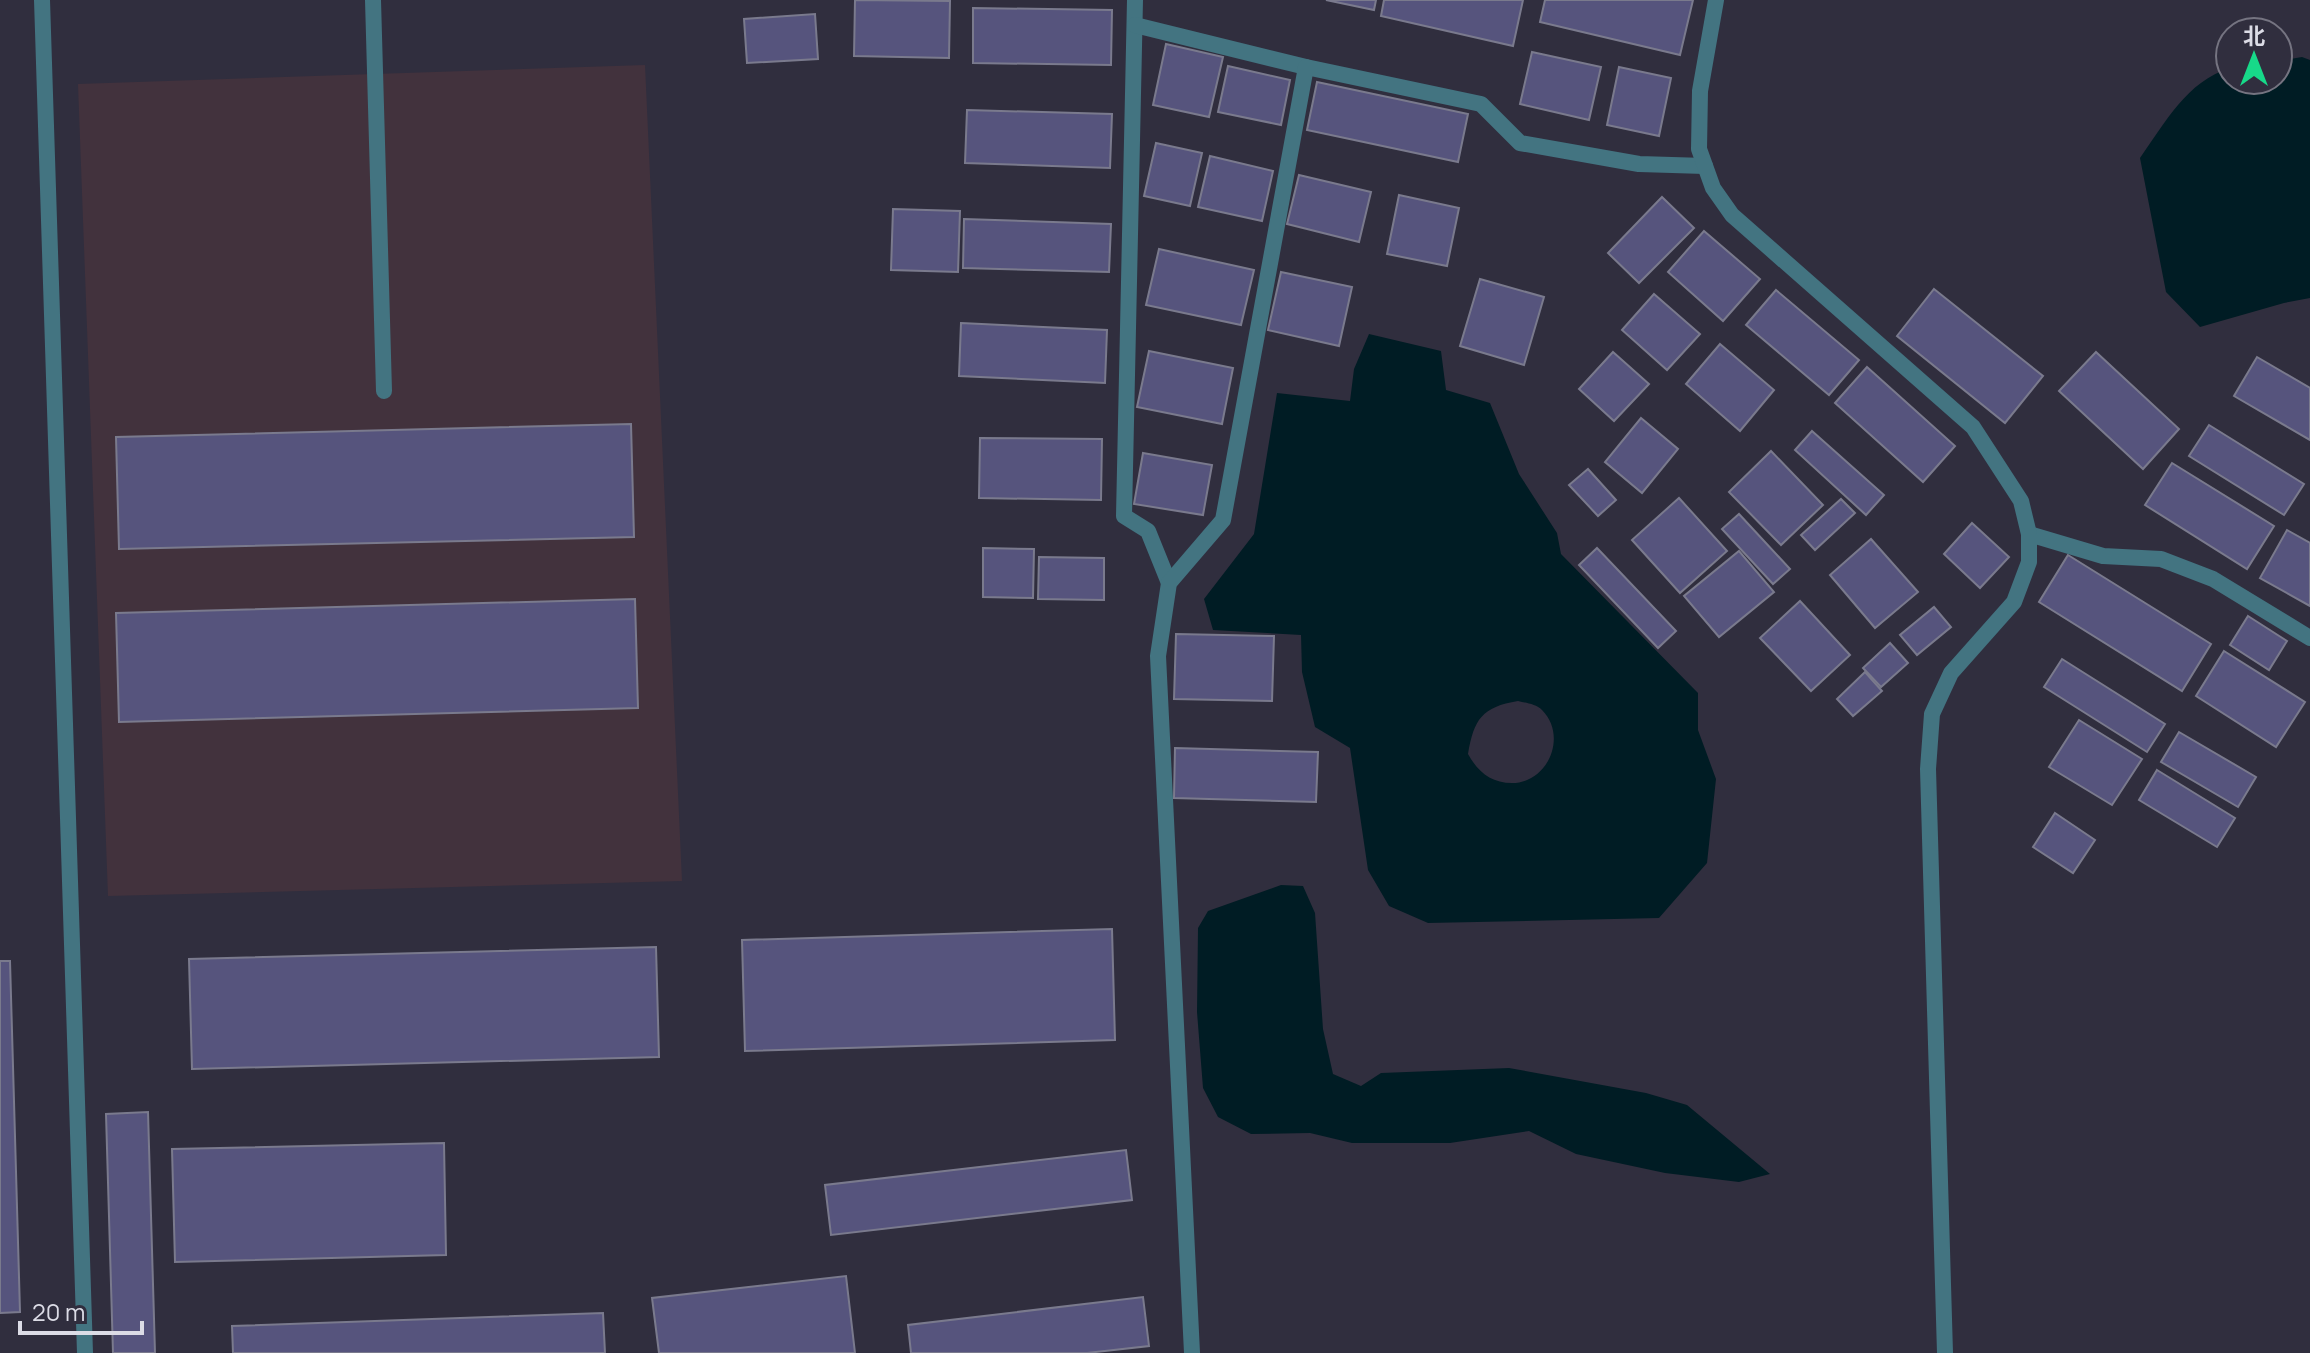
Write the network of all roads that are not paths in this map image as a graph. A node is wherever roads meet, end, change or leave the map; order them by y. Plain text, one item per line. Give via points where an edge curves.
1 (42, 0) edge
2 (373, 0) edge
3 (1135, 0) edge
4 (1716, 0) edge
5 (1135, 25) junction
6 (1306, 67) junction
7 (1705, 166) junction
8 (384, 391) dead end
9 (2029, 534) junction
10 (1169, 583) junction
11 (2310, 638) edge
12 (85, 1353) edge
13 (1192, 1353) edge
14 (1945, 1353) edge

1 - 12 street
2 - 8 street
3 - 5 street
4 - 7 street via 1700,91 1699,149
5 - 6 street
5 - 10 street via 1124,516 1148,531
6 - 7 street via 1481,104 1520,143 1639,164
6 - 10 street via 1223,520
7 - 9 street via 1732,215 1973,427 2021,501
9 - 11 street via 2103,556 2161,559 2213,579
9 - 14 street via 2029,562 2014,602 1951,673 1932,714 1928,769
10 - 13 street via 1158,656

